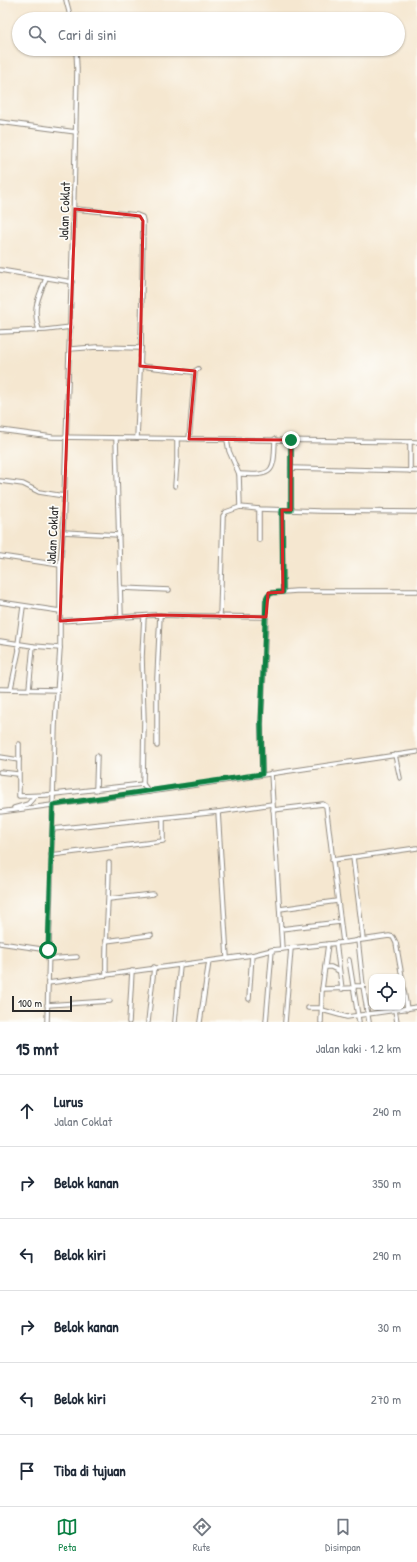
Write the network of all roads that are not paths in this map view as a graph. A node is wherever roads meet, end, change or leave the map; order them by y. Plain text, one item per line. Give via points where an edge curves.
1 (66, 0) edge
2 (69, 12) edge
3 (76, 56) edge
4 (0, 122) edge
5 (76, 132) junction
6 (74, 209) junction
7 (0, 270) edge
8 (46, 278) junction
9 (72, 282) junction
10 (71, 327) junction
11 (39, 330) junction
12 (0, 332) edge
13 (141, 348) junction
14 (70, 349) junction
15 (140, 366) junction
16 (0, 430) edge
17 (66, 437) junction
18 (116, 438) junction
19 (137, 438) junction
20 (177, 439) junction
21 (189, 439) junction
22 (275, 439) junction
23 (227, 440) junction
24 (291, 440) junction
25 (410, 442) junction
26 (417, 442) edge
27 (291, 468) junction
28 (410, 470) junction
29 (417, 471) edge
30 (239, 474) junction
31 (0, 481) edge
32 (175, 486) dead end
33 (64, 496) junction
34 (240, 507) junction
35 (259, 509) junction
36 (282, 510) junction
37 (291, 510) junction
38 (417, 512) edge
39 (63, 532) junction
40 (119, 535) junction
41 (259, 540) dead end
42 (0, 556) edge
43 (60, 565) junction
44 (121, 588) junction
45 (169, 590) dead end
46 (417, 591) edge
47 (283, 592) junction
48 (0, 602) edge
49 (23, 608) junction
50 (60, 611) junction
51 (160, 615) junction
52 (144, 616) junction
53 (220, 616) junction
54 (121, 617) junction
55 (266, 617) junction
56 (60, 621) junction
57 (0, 641) edge
58 (18, 644) junction
59 (33, 646) junction
60 (60, 648) junction
61 (0, 688) edge
62 (11, 688) junction
63 (29, 689) junction
64 (58, 690) junction
65 (19, 744) dead end
66 (158, 746) dead end
67 (417, 752) edge
68 (396, 755) junction
69 (97, 756) dead end
70 (0, 757) edge
71 (19, 760) junction
72 (0, 772) edge
73 (271, 773) junction
74 (18, 774) junction
75 (262, 774) junction
76 (400, 778) dead end
77 (143, 784) junction
78 (96, 790) junction
79 (149, 792) junction
80 (54, 794) junction
81 (35, 796) junction
82 (272, 804) junction
83 (53, 805) junction
84 (273, 810) junction
85 (0, 811) edge
86 (218, 812) junction
87 (163, 818) junction
88 (52, 829) junction
89 (417, 848) edge
90 (51, 855) junction
91 (353, 857) junction
92 (332, 860) junction
93 (109, 863) dead end
94 (153, 894) dead end
95 (109, 899) junction
96 (337, 901) junction
97 (280, 909) junction
98 (340, 922) junction
99 (281, 930) junction
100 (150, 935) dead end
101 (363, 939) junction
102 (358, 940) junction
103 (106, 941) junction
104 (342, 942) junction
105 (0, 943) edge
106 (336, 943) junction
107 (328, 944) junction
108 (291, 948) junction
109 (282, 949) junction
110 (48, 950) junction
111 (272, 950) junction
112 (252, 955) junction
113 (76, 957) dead end
114 (227, 958) junction
115 (48, 959) junction
116 (349, 960) dead end
117 (209, 961) junction
118 (180, 965) junction
119 (154, 967) junction
120 (326, 968) junction
121 (132, 971) junction
122 (339, 971) junction
123 (401, 974) edge
124 (106, 975) junction
125 (48, 983) junction
126 (364, 986) junction
127 (354, 987) junction
128 (342, 989) junction
129 (322, 990) junction
130 (405, 996) edge
131 (249, 998) dead end
132 (110, 1001) dead end
133 (47, 1005) junction
134 (417, 1007) edge
135 (308, 1008) dead end
136 (407, 1008) joint
137 (322, 1009) junction
138 (395, 1010) joint
139 (368, 1014) junction
140 (358, 1015) junction
141 (47, 1022) edge
142 (129, 1022) edge
143 (148, 1022) edge
144 (175, 1022) edge
145 (200, 1022) edge
146 (266, 1022) edge
147 (284, 1022) edge
148 (321, 1022) edge
149 (358, 1022) edge
150 (369, 1022) edge
151 (397, 1022) edge

1 - 2 street
3 - 5 street, Jalan Coklat
4 - 5 street
5 - 6 street, Jalan Coklat
6 - 9 street, Jalan Coklat
6 - 13 street via 142,217
7 - 8 street
8 - 9 street
8 - 11 street via 35,309
9 - 10 street, Jalan Coklat
10 - 11 street
10 - 14 street, Jalan Coklat
11 - 12 street
13 - 14 street
13 - 15 street
14 - 17 street, Jalan Coklat
15 - 19 street
15 - 21 street via 196,370
16 - 17 street
17 - 18 street
17 - 33 street, Jalan Coklat
18 - 19 street
18 - 40 street
19 - 20 street
20 - 21 street
20 - 32 street
21 - 23 street
22 - 23 street
22 - 24 street
22 - 30 street via 274,464 268,472
23 - 30 street
24 - 25 street
24 - 27 street
25 - 26 street
25 - 28 street
27 - 28 street
27 - 37 street
28 - 29 street
30 - 34 street
31 - 33 street via 23,484 39,492
33 - 39 street, Jalan Coklat
34 - 35 street
34 - 53 street via 226,512 223,516
35 - 36 street
35 - 41 street
36 - 37 street
36 - 47 street
37 - 38 street
39 - 40 street
39 - 43 street, Jalan Coklat
40 - 44 street
42 - 43 street
43 - 50 street, Jalan Coklat
44 - 45 street
44 - 54 street
46 - 47 street
47 - 55 street via 268,594
48 - 49 street
49 - 50 street
49 - 58 street
50 - 56 street, Jalan Coklat
51 - 52 street
51 - 53 street
51 - 66 street via 157,678
52 - 54 street
52 - 77 street
53 - 55 street
54 - 56 street
55 - 75 street via 261,724
56 - 60 street, Jalan Coklat
57 - 58 street
58 - 59 street
58 - 62 street
59 - 60 street
59 - 63 street
60 - 64 street, Jalan Coklat
61 - 62 street
62 - 63 street
63 - 64 street
64 - 80 street, Jalan Coklat
65 - 71 street
67 - 68 street
68 - 73 street
68 - 76 street
69 - 78 street
70 - 71 street
71 - 74 street
72 - 74 street
73 - 75 street
73 - 82 street
74 - 81 street via 19,796
75 - 79 street
77 - 78 street
77 - 79 street
78 - 80 street
79 - 83 street
80 - 81 street
80 - 83 street, Jalan Coklat
81 - 85 street via 24,806
82 - 84 street
82 - 86 street
83 - 85 street
83 - 88 street, Jalan Coklat
84 - 92 street via 325,805
84 - 97 street
86 - 87 street
86 - 114 street
87 - 88 street
87 - 90 street via 163,841
88 - 90 street, Jalan Coklat
89 - 91 street
90 - 110 street, Jalan Coklat
91 - 92 street
91 - 101 street
92 - 96 street
93 - 95 street
94 - 95 street
95 - 103 street
96 - 97 street
96 - 98 street
97 - 99 street
98 - 99 street
98 - 104 street
99 - 109 street
100 - 103 street
101 - 102 street
101 - 123 street via 393,937
102 - 104 street
102 - 126 street
103 - 124 street
104 - 106 street
105 - 110 street
106 - 107 street
106 - 122 street
107 - 108 street
107 - 120 street
108 - 109 street
108 - 147 street
109 - 111 street
110 - 115 street, Jalan Coklat
111 - 112 street
111 - 146 street
112 - 114 street
112 - 131 street
113 - 115 street
114 - 117 street
115 - 125 street, Jalan Coklat
116 - 127 street
117 - 118 street
117 - 145 street
118 - 119 street
118 - 144 street
119 - 121 street
119 - 143 street
120 - 122 street via 331,967
120 - 129 street
121 - 124 street
121 - 142 street
122 - 128 street
124 - 125 street
125 - 133 street, Jalan Coklat
126 - 127 street
126 - 139 street
127 - 128 street
127 - 140 street
128 - 129 street
129 - 137 street
130 - 136 street
132 - 133 street
133 - 141 street, Jalan Coklat
134 - 136 street
135 - 137 street
137 - 140 street via 347,1017
137 - 148 street
138 - 139 street
138 - 151 street
139 - 140 street
139 - 150 street
140 - 149 street

